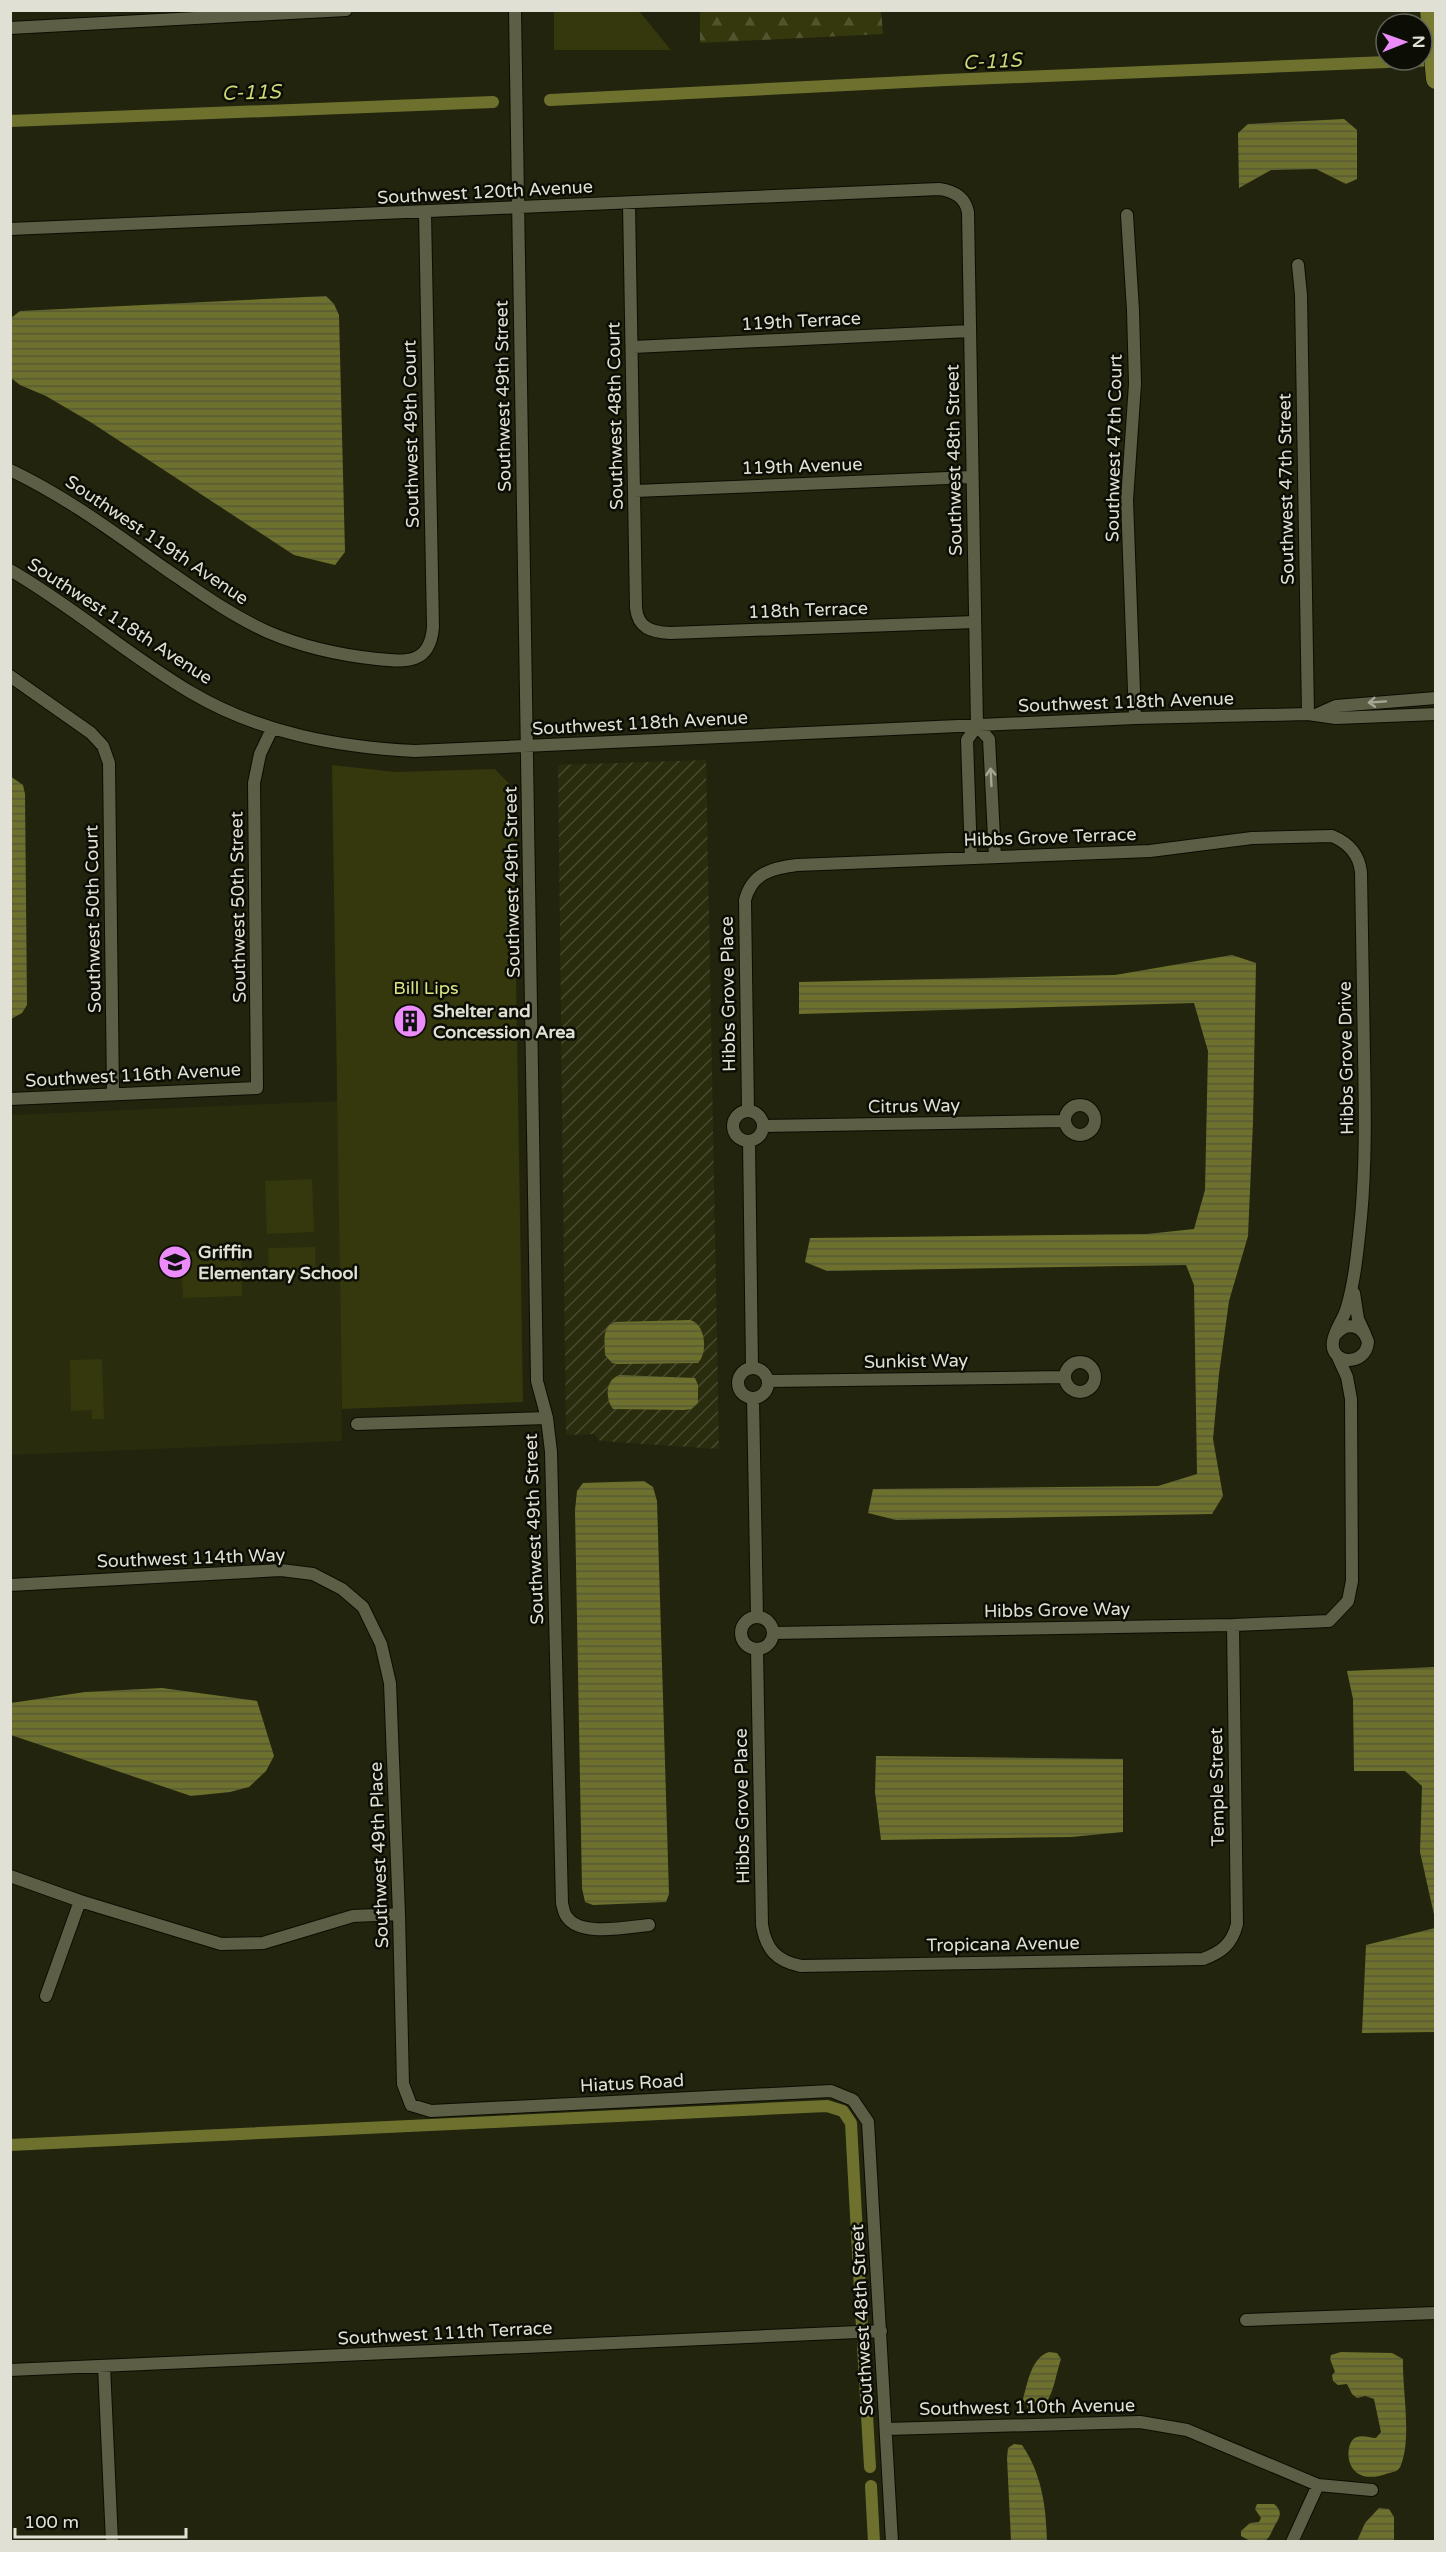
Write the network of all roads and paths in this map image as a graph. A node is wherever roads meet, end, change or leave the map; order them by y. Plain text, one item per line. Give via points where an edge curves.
1 (88, 10) edge
2 (346, 10) edge
3 (515, 10) edge
4 (289, 12) edge
5 (188, 15) edge
6 (90, 25) junction
7 (10, 28) edge
8 (1434, 55) edge
9 (1436, 79) edge
10 (959, 196) joint
11 (629, 203) junction
12 (518, 208) junction
13 (425, 212) junction
14 (1127, 215) dead end
15 (10, 229) edge
16 (1298, 265) dead end
17 (970, 331) junction
18 (633, 347) junction
19 (10, 470) edge
20 (972, 477) junction
21 (634, 491) junction
22 (10, 570) edge
23 (975, 621) junction
24 (644, 627) joint
25 (423, 653) joint
26 (10, 676) edge
27 (1436, 698) edge
28 (1313, 714) junction
29 (1436, 714) edge
30 (1136, 718) junction
31 (976, 726) junction
32 (272, 729) junction
33 (527, 746) junction
34 (1348, 845) joint
35 (994, 857) junction
36 (971, 858) junction
37 (754, 880) joint
38 (257, 1088) joint
39 (112, 1093) junction
40 (10, 1099) edge
41 (748, 1110) junction
42 (1065, 1121) dead end
43 (763, 1126) junction
44 (749, 1141) junction
45 (1353, 1274) junction
46 (1336, 1334) junction
47 (1365, 1334) junction
48 (1337, 1354) junction
49 (1364, 1354) junction
50 (753, 1367) junction
51 (1065, 1377) dead end
52 (768, 1381) junction
53 (753, 1398) junction
54 (1351, 1399) junction
55 (547, 1418) junction
56 (357, 1424) dead end
57 (10, 1585) edge
58 (363, 1607) joint
59 (757, 1617) junction
60 (1233, 1625) junction
61 (773, 1633) junction
62 (757, 1650) junction
63 (10, 1876) edge
64 (80, 1901) junction
65 (399, 1914) junction
66 (649, 1925) dead end
67 (1227, 1946) joint
68 (777, 1958) joint
69 (46, 1996) dead end
70 (853, 2100) joint
71 (411, 2105) joint
72 (1436, 2313) edge
73 (1246, 2320) dead end
74 (881, 2331) junction
75 (104, 2366) junction
76 (10, 2370) edge
77 (886, 2429) junction
78 (1318, 2485) junction
79 (1372, 2490) dead end
80 (112, 2541) edge
81 (892, 2541) edge
82 (1292, 2541) edge

1 - 6 street
2 - 4 street
3 - 12 street, Southwest 49th Street
4 - 5 street via 268,16
5 - 6 street
6 - 7 street
8 - 9 main road
10 - 11 street, Southwest 120th Avenue via 939,189
10 - 17 street, Southwest 48th Street via 968,212
11 - 12 street, Southwest 120th Avenue
11 - 18 street, Southwest 48th Court
12 - 13 street, Southwest 120th Avenue
12 - 33 street, Southwest 49th Street
13 - 15 street, Southwest 120th Avenue
13 - 25 street, Southwest 49th Court via 433,627
14 - 30 street, Southwest 47th Court via 1135,384 1127,500
16 - 28 street, Southwest 47th Street
17 - 18 street, 119th Terrace
17 - 20 street, Southwest 48th Street
18 - 21 street, Southwest 48th Court
19 - 25 street, Southwest 119th Avenue via 81,509 203,595 266,631 353,657 407,661
20 - 21 street, 119th Avenue
20 - 23 street, Southwest 48th Street
21 - 24 street, Southwest 48th Court via 636,608
22 - 32 street, Southwest 118th Avenue via 194,694
23 - 24 street, 118th Terrace via 670,633
23 - 31 street, Southwest 48th Street
26 - 39 street, Southwest 50th Court via 91,733 103,746 109,763
27 -> 28 street, Southwest 118th Avenue via 1336,706
28 - 29 street, Southwest 118th Avenue via 1336,718
28 - 30 street, Southwest 118th Avenue
30 - 31 street, Southwest 118th Avenue
31 - 33 street, Southwest 118th Avenue
35 -> 31 street, Southwest 48th Street via 989,739
31 - 36 street, Southwest 48th Street via 967,740
32 - 33 street, Southwest 118th Avenue via 389,750
32 - 38 street, Southwest 50th Street via 260,754 254,783
33 - 55 street, Southwest 49th Street via 537,1381
34 - 35 street, Hibbs Grove Terrace via 1332,836 1309,836 1241,839 1166,850
34 - 45 street, Hibbs Grove Drive via 1357,856 1361,872 1366,1146
35 - 36 street, Hibbs Grove Terrace
36 - 37 street, Hibbs Grove Terrace via 782,867 766,870
37 - 41 street, Hibbs Grove Place via 746,900
38 - 39 street, Southwest 116th Avenue
39 - 40 street, Southwest 116th Avenue
41 - 43 street via 757,1113
41 - 44 street via 735,1118 733,1128 738,1136
42 - 43 street, Citrus Way
43 - 44 street via 760,1135
44 - 50 street
45 - 46 street, Hibbs Grove Drive via 1347,1308
45 - 47 street, Hibbs Grove Drive via 1356,1312
46 - 47 street via 1350,1326
46 - 48 street via 1333,1342
47 - 49 street via 1368,1342
48 - 49 street via 1348,1361
48 - 54 street
49 - 54 street
50 - 52 street via 765,1373
50 - 53 street via 743,1370 737,1383 744,1395
51 - 52 street, Sunkist Way
52 - 53 street via 766,1391
53 - 59 street
54 - 60 street, Hibbs Grove Way via 1352,1581 1348,1601 1338,1614 1321,1623
55 - 56 street
55 - 66 street, Southwest 49th Street via 562,1903 566,1917 575,1925 591,1929
57 - 58 street, Southwest 114th Way via 281,1570 313,1574 342,1589
58 - 65 street, Southwest 49th Place via 381,1644 390,1683
59 - 61 street via 768,1622
59 - 62 street via 746,1621 741,1630 746,1646
60 - 61 street, Hibbs Grove Way
60 - 67 street, Temple Street via 1237,1924
61 - 62 street via 767,1646
62 - 68 street, Hibbs Grove Place via 762,1925 765,1941
63 - 64 street
64 - 65 street via 221,1944 263,1943 353,1916
64 - 69 street
65 - 71 street, Southwest 49th Place via 403,2084
67 - 68 street, Tropicana Avenue via 1203,1959 801,1966
70 - 71 street, Hiatus Road via 831,2091 431,2111
70 - 74 street, Southwest 48th Street via 868,2122
72 - 73 street
74 - 75 street, Southwest 111th Terrace
74 - 77 street, Southwest 48th Street
75 - 76 street, Southwest 111th Terrace
75 - 80 street
77 - 78 street, Southwest 110th Avenue via 1140,2422 1187,2430
77 - 81 street, Southwest 48th Street
78 - 79 street, Southwest 110th Avenue
78 - 82 street

